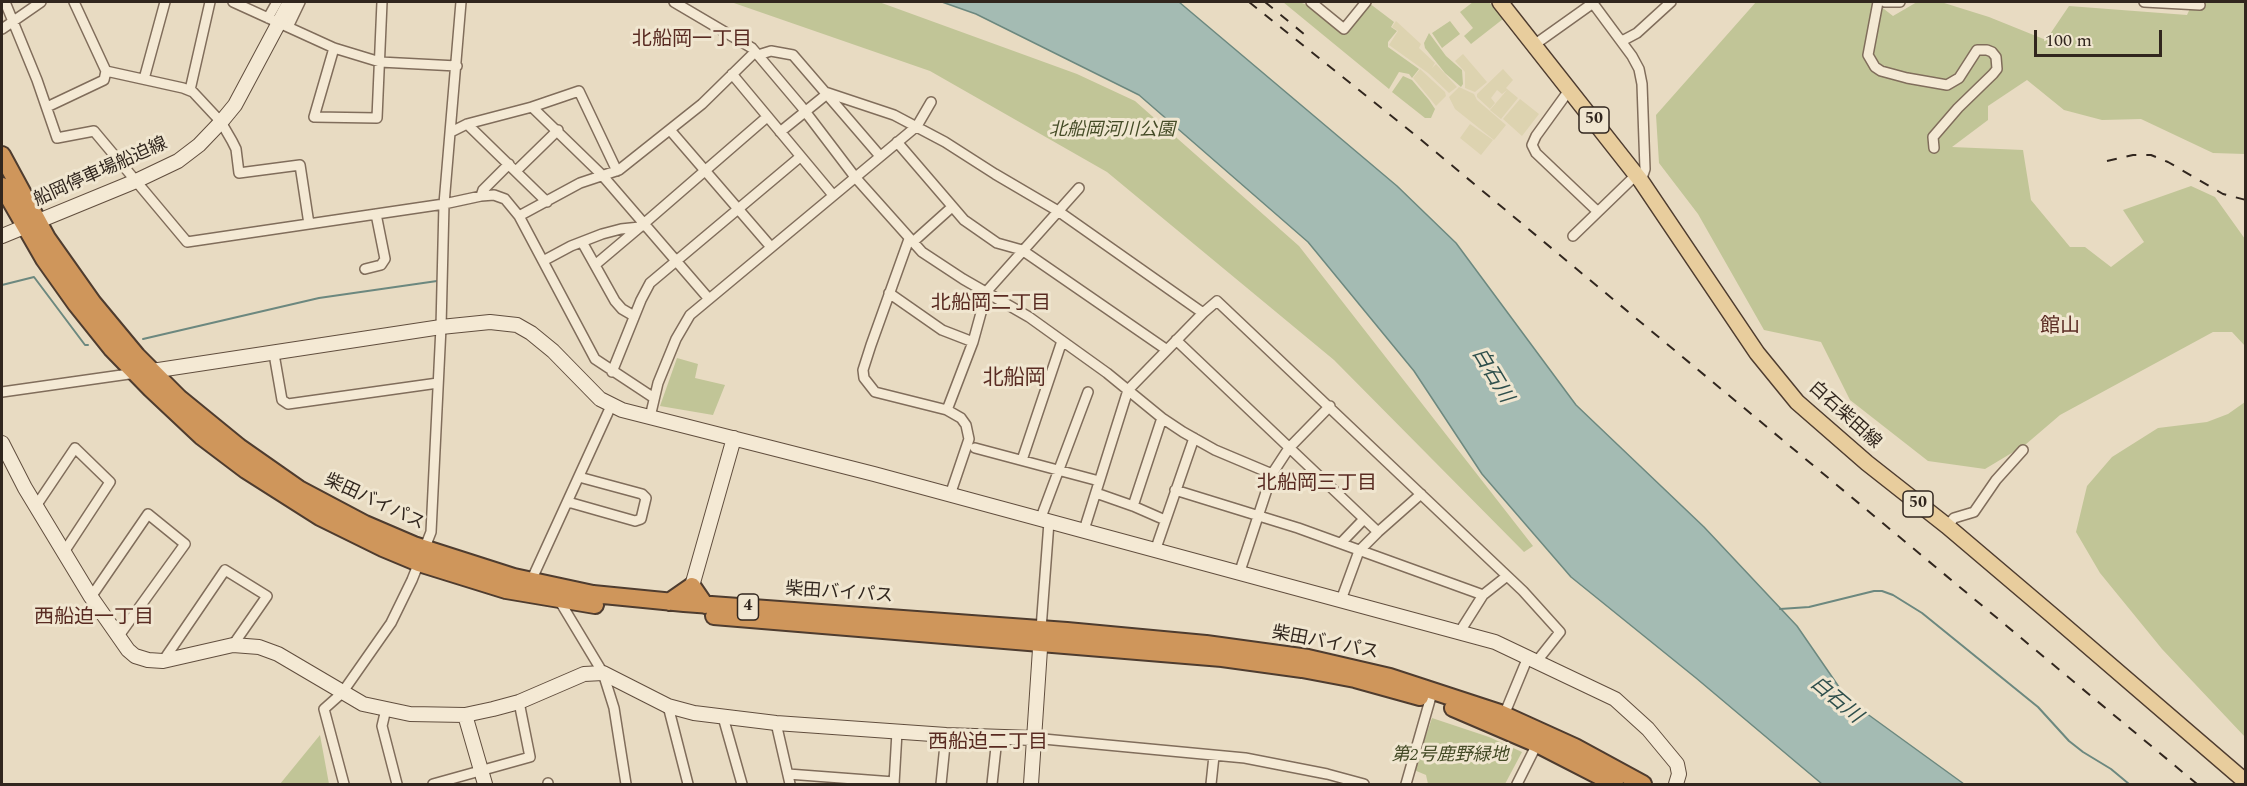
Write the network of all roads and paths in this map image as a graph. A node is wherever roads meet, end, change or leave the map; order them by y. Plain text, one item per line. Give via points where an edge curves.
1 (5, 2) edge
2 (41, 2) edge
3 (74, 2) edge
4 (165, 2) edge
5 (210, 2) edge
6 (233, 2) edge
7 (277, 2) edge
8 (290, 2) edge
9 (300, 2) edge
10 (382, 2) edge
11 (461, 2) edge
12 (674, 2) edge
13 (1311, 2) edge
14 (1366, 2) edge
15 (1500, 2) edge
16 (1592, 2) edge
17 (1671, 2) edge
18 (1878, 2) edge
19 (1885, 2) edge
20 (1899, 2) edge
21 (2144, 2) edge
22 (2200, 5) dead end
23 (14, 21) junction
24 (278, 22) junction
25 (2, 30) edge
26 (1622, 41) junction
27 (1534, 45) junction
28 (334, 48) junction
29 (757, 53) junction
30 (380, 62) junction
31 (457, 66) junction
32 (106, 71) junction
33 (732, 74) junction
34 (144, 79) junction
35 (1570, 89) junction
36 (190, 90) junction
37 (826, 93) junction
38 (932, 102) dead end
39 (46, 107) junction
40 (532, 107) junction
41 (805, 111) junction
42 (768, 117) junction
43 (221, 123) junction
44 (467, 124) junction
45 (917, 126) junction
46 (558, 130) junction
47 (670, 130) junction
48 (451, 132) junction
49 (780, 132) junction
50 (897, 142) junction
51 (1934, 148) dead end
52 (2, 155) edge
53 (880, 156) junction
54 (800, 157) junction
55 (512, 167) junction
56 (705, 170) junction
57 (617, 171) junction
58 (602, 175) junction
59 (855, 177) junction
60 (1638, 178) junction
61 (136, 181) junction
62 (2, 186) edge
63 (1079, 188) dead end
64 (833, 195) junction
65 (481, 196) junction
66 (547, 202) junction
67 (444, 204) junction
68 (952, 207) junction
69 (738, 209) junction
70 (1058, 211) junction
71 (1597, 211) junction
72 (376, 214) junction
73 (519, 216) junction
74 (31, 224) junction
75 (309, 224) junction
76 (642, 225) junction
77 (2, 236) edge
78 (1573, 236) dead end
79 (911, 241) junction
80 (582, 242) junction
81 (771, 247) junction
82 (1022, 250) junction
83 (543, 261) junction
84 (675, 261) junction
85 (595, 265) junction
86 (365, 269) dead end
87 (987, 291) junction
88 (889, 293) junction
89 (709, 298) junction
90 (1203, 313) junction
91 (634, 316) junction
92 (441, 327) junction
93 (1176, 340) junction
94 (1062, 341) junction
95 (973, 342) junction
96 (1167, 350) junction
97 (274, 354) junction
98 (143, 372) junction
99 (612, 372) junction
100 (438, 383) junction
101 (1128, 390) junction
102 (2, 392) edge
103 (1088, 392) dead end
104 (654, 398) junction
105 (611, 406) junction
106 (1330, 406) junction
107 (947, 410) junction
108 (650, 417) junction
109 (1162, 418) junction
110 (734, 438) junction
111 (1194, 438) junction
112 (2, 443) edge
113 (975, 448) dead end
114 (1289, 448) junction
115 (2023, 450) dead end
116 (1022, 460) junction
117 (10, 462) junction
118 (1058, 470) junction
119 (2, 474) edge
120 (1272, 474) junction
121 (579, 477) junction
122 (1099, 481) junction
123 (1175, 490) junction
124 (1096, 493) junction
125 (1421, 494) junction
126 (950, 495) junction
127 (568, 502) junction
128 (36, 506) junction
129 (1133, 506) junction
130 (1259, 517) junction
131 (1364, 519) junction
132 (1165, 520) junction
133 (1045, 521) junction
134 (1947, 526) junction
135 (1084, 530) junction
136 (1378, 532) junction
137 (1341, 543) junction
138 (1155, 551) junction
139 (1359, 551) junction
140 (64, 552) junction
141 (422, 556) junction
142 (1239, 574) junction
143 (1507, 576) junction
144 (531, 581) junction
145 (692, 586) junction
146 (1483, 595) junction
147 (91, 597) junction
148 (559, 600) junction
149 (1341, 600) junction
150 (669, 602) junction
151 (705, 605) junction
152 (1459, 633) junction
153 (1041, 636) junction
154 (118, 637) junction
155 (232, 645) junction
156 (1533, 659) junction
157 (163, 661) junction
158 (603, 673) junction
159 (342, 693) junction
160 (1430, 700) junction
161 (519, 702) junction
162 (668, 706) junction
163 (386, 709) junction
164 (465, 715) junction
165 (1504, 715) junction
166 (723, 717) junction
167 (776, 723) junction
168 (897, 732) junction
169 (946, 735) junction
170 (996, 738) junction
171 (1034, 738) junction
172 (1537, 744) junction
173 (1214, 756) junction
174 (481, 770) junction
175 (788, 774) junction
176 (2246, 782) edge
177 (894, 783) edge
178 (1353, 783) edge
179 (344, 784) edge
180 (397, 784) edge
181 (433, 784) edge
182 (485, 784) edge
183 (626, 784) edge
184 (688, 784) edge
185 (742, 784) edge
186 (790, 784) edge
187 (941, 784) edge
188 (992, 784) edge
189 (1031, 784) edge
190 (1212, 784) edge
191 (1364, 784) edge
192 (1406, 784) edge
193 (1517, 784) edge
194 (1615, 784) edge
195 (1643, 784) edge
196 (1676, 784) edge

1 - 23 street
2 - 23 street
3 - 32 street
4 - 34 street
5 - 36 street
6 - 24 street
7 - 24 street
8 - 24 street, 船岡停車場船迫線
9 - 24 street
10 - 30 street
11 - 31 street
12 - 29 street
13 - 14 street via 1344,29
15 - 27 main road, 白石柴田線 / 50
16 - 26 street
16 - 27 street
17 - 26 street
18 - 51 street via 1868,55 1881,71 1947,85 1959,78 1977,51 1987,50 1996,57 1997,69 1933,136
19 - 20 street
21 - 22 street
23 - 25 street
23 - 39 street
24 - 28 street
24 - 43 street, 船岡停車場船迫線 via 235,105
26 - 60 street via 1639,69 1642,84 1645,169
27 - 35 main road, 白石柴田線 / 50
28 - 30 street
28 - 30 street via 314,117 377,118
29 - 33 street
29 - 37 street via 793,55
29 - 41 street
30 - 31 street
31 - 48 street
32 - 34 street
32 - 39 street via 104,80
33 - 42 street
33 - 47 street
34 - 36 street
35 - 60 main road, 白石柴田線 / 50
35 - 71 street via 1532,145
36 - 43 street
37 - 41 street
37 - 45 street via 870,105
37 - 53 street
38 - 45 street
39 - 61 street via 57,138 94,131
40 - 44 street
40 - 46 street
40 - 57 street via 579,91
41 - 49 street
41 - 59 street
42 - 49 street
42 - 56 street
43 - 61 street, 船岡停車場船迫線 via 178,161
43 - 75 street via 236,149 239,173 300,165
44 - 48 street
44 - 55 street
45 - 50 street
45 - 70 street
46 - 55 street
46 - 58 street
47 - 56 street
47 - 57 street
48 - 67 street
49 - 54 street
50 - 53 street
50 - 68 street
52 - 74 highway, 柴田バイパス / 4
53 - 59 street
54 - 64 street
54 - 69 street
55 - 65 street via 483,190
55 - 66 street
56 - 69 street
56 - 76 street
57 - 58 street
58 - 66 street
58 - 76 street
59 - 64 street
59 - 79 street
60 - 71 street
60 - 134 main road, 白石柴田線 / 50 via 1757,352 1797,402
61 - 74 street, 船岡停車場船迫線
61 - 75 street via 187,242
62 - 74 highway, 柴田バイパス / 4
63 - 70 street
64 - 81 street
65 - 67 street
65 - 73 street via 505,199
66 - 73 street
67 - 72 street
67 - 92 street
68 - 79 street
68 - 82 street via 997,243
69 - 81 street
69 - 84 street
70 - 82 street
70 - 90 street
71 - 78 street
72 - 75 street
72 - 86 street via 385,259 381,265
73 - 83 street
74 - 77 street, 船岡停車場船迫線
74 - 98 highway, 柴田バイパス / 4
76 - 80 street
76 - 84 street
76 - 85 street
79 - 87 street via 922,252
79 - 88 street
80 - 83 street
80 - 85 street
81 - 89 street
82 - 87 street
82 - 96 street
83 - 99 street via 595,359
84 - 89 street
84 - 91 street via 650,283
85 - 91 street via 622,309
87 - 94 street
87 - 95 street
88 - 95 street via 942,330
88 - 107 street via 863,370 864,378 875,392
89 - 104 street via 690,315 680,331
90 - 93 street
90 - 106 street via 1217,301
91 - 99 street
92 - 97 street
92 - 100 street
92 - 105 street via 490,322 517,325 540,340 590,391
93 - 96 street
93 - 114 street
94 - 101 street
94 - 116 street
95 - 107 street
96 - 101 street
97 - 98 street
97 - 100 street via 282,400 288,404
98 - 102 street
98 - 141 highway, 柴田バイパス / 4 via 300,489
99 - 104 street
100 - 141 street via 431,532
101 - 109 street
101 - 122 street
103 - 118 street
104 - 108 street
105 - 108 street
105 - 121 street
106 - 114 street
106 - 125 street
107 - 126 street via 961,418 969,433
108 - 110 street
109 - 111 street
109 - 129 street
110 - 126 street
110 - 145 street
111 - 120 street
111 - 123 street
112 - 117 street
113 - 116 street
114 - 120 street
114 - 131 street
115 - 134 street via 1974,512 1954,518
116 - 118 street
117 - 119 street
117 - 128 street
118 - 122 street
118 - 133 street
120 - 130 street
121 - 127 street
121 - 127 street via 642,494 646,498 641,519 635,521
122 - 124 street
123 - 130 street
123 - 132 street
124 - 129 street
124 - 135 street
125 - 136 street
125 - 143 street
126 - 133 street
127 - 144 street
128 - 140 street
128 - 140 street via 75,448 110,482
129 - 132 street
130 - 137 street
130 - 142 street
131 - 136 street
131 - 137 street
132 - 138 street
133 - 135 street
133 - 153 street
134 - 176 main road, 白石柴田線 / 50
135 - 138 street
136 - 139 street
137 - 139 street
138 - 142 street
139 - 146 street
139 - 149 street
140 - 147 street
141 - 144 highway, 柴田バイパス / 4
141 - 148 highway, 柴田バイパス / 4 via 506,590
141 - 159 street via 398,612
142 - 149 street
143 - 146 street
143 - 156 street via 1560,632
144 - 150 highway, 柴田バイパス / 4 via 593,594
145 - 150 highway
145 - 151 highway
146 - 152 street
147 - 154 street
147 - 154 street via 148,514 185,544
148 - 153 highway, 柴田バイパス / 4 via 629,609
148 - 158 street
149 - 152 street
150 - 151 highway, 柴田バイパス / 4
151 - 153 highway, 柴田バイパス / 4
152 - 156 street via 1495,642
153 - 160 highway, 柴田バイパス / 4 via 1302,669
153 - 165 highway, 柴田バイパス / 4 via 1206,644 1308,658 1390,677
153 - 171 street
154 - 157 street via 135,656
155 - 157 street
155 - 157 street via 267,596 225,570
155 - 159 street via 268,650
156 - 165 street
156 - 196 street via 1615,699 1630,711 1677,764
158 - 161 street via 584,674
158 - 162 street
158 - 183 street via 614,708
159 - 163 street via 363,704
159 - 179 street via 324,709
160 - 172 highway, 柴田バイパス / 4
160 - 192 street
161 - 164 street
161 - 174 street via 530,757
162 - 166 street
162 - 184 street
163 - 164 street via 410,714
163 - 180 street via 382,726
164 - 174 street
165 - 195 highway, 柴田バイパス / 4
166 - 167 street
166 - 185 street
167 - 168 street
167 - 175 street
168 - 169 street
168 - 177 street
169 - 170 street
169 - 187 street
170 - 171 street
170 - 188 street
171 - 173 street
171 - 189 street
172 - 193 street
172 - 194 highway, 柴田バイパス / 4
173 - 178 street via 1245,758
173 - 190 street
174 - 181 street
174 - 182 street
175 - 177 street
175 - 186 street
178 - 191 street

